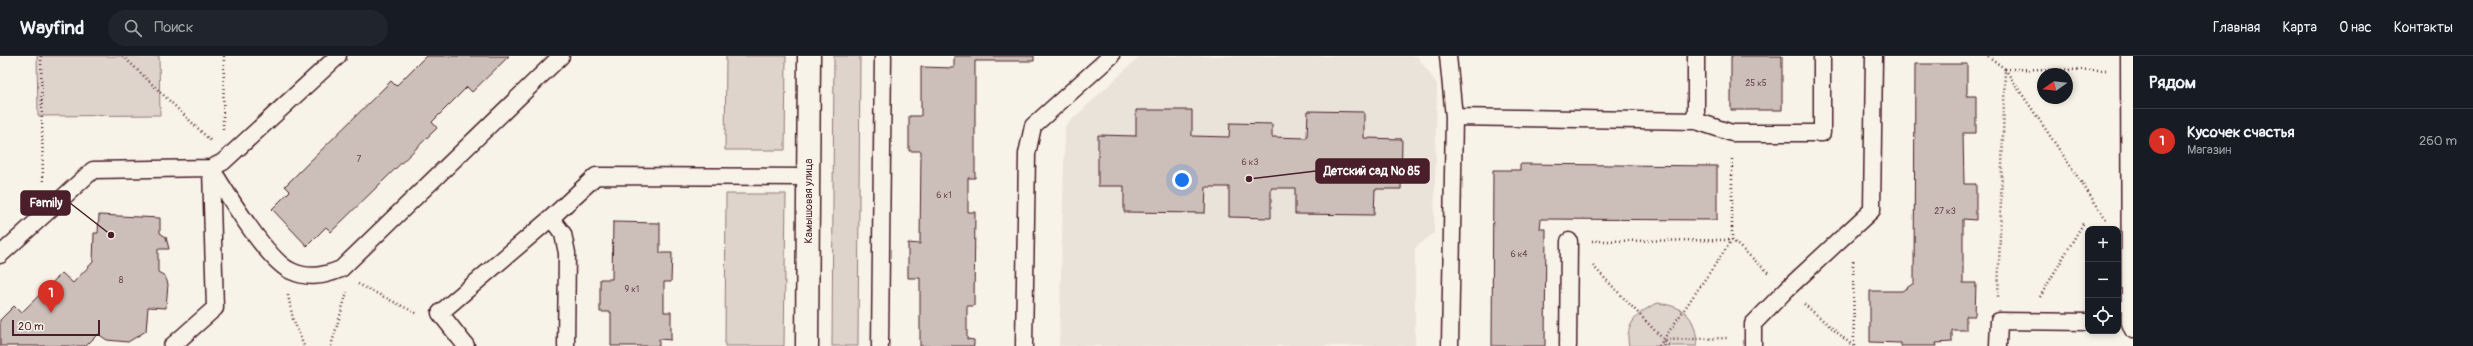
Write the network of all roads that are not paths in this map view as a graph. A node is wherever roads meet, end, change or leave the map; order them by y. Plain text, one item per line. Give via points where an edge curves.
1 (338, 56) edge
2 (561, 56) edge
3 (809, 56) edge
4 (883, 56) edge
5 (1111, 56) edge
6 (1448, 56) edge
7 (1696, 56) edge
8 (1822, 56) edge
9 (1874, 56) edge
10 (2129, 63) edge
11 (1454, 117) junction
12 (1696, 121) junction
13 (219, 161) junction
14 (808, 177) junction
15 (551, 218) junction
16 (1569, 241) road end
17 (0, 256) edge
18 (2085, 322) edge
19 (2127, 325) edge
20 (1753, 342) edge
21 (172, 346) edge
22 (466, 346) edge
23 (566, 346) edge
24 (807, 346) edge
25 (880, 346) edge
26 (1024, 346) edge
27 (1450, 346) edge
28 (1568, 346) edge
29 (1998, 346) edge

1 - 13 lane
2 - 13 lane via 345,274 305,276 289,271 270,253 232,201
3 - 14 street, Камышовая улица
4 - 25 lane
5 - 26 lane via 1033,126 1027,154
6 - 11 lane
7 - 12 lane
8 - 12 lane via 1822,133 1732,133
9 - 20 lane via 1872,210 1753,324
10 - 19 lane
11 - 12 lane
11 - 27 lane
13 - 17 lane via 93,170
13 - 21 lane via 215,308
14 - 15 lane via 596,176
14 - 24 street, Камышовая улица
15 - 22 lane via 440,313
15 - 23 lane via 562,234 567,253
16 - 28 lane
18 - 29 lane via 1999,321

